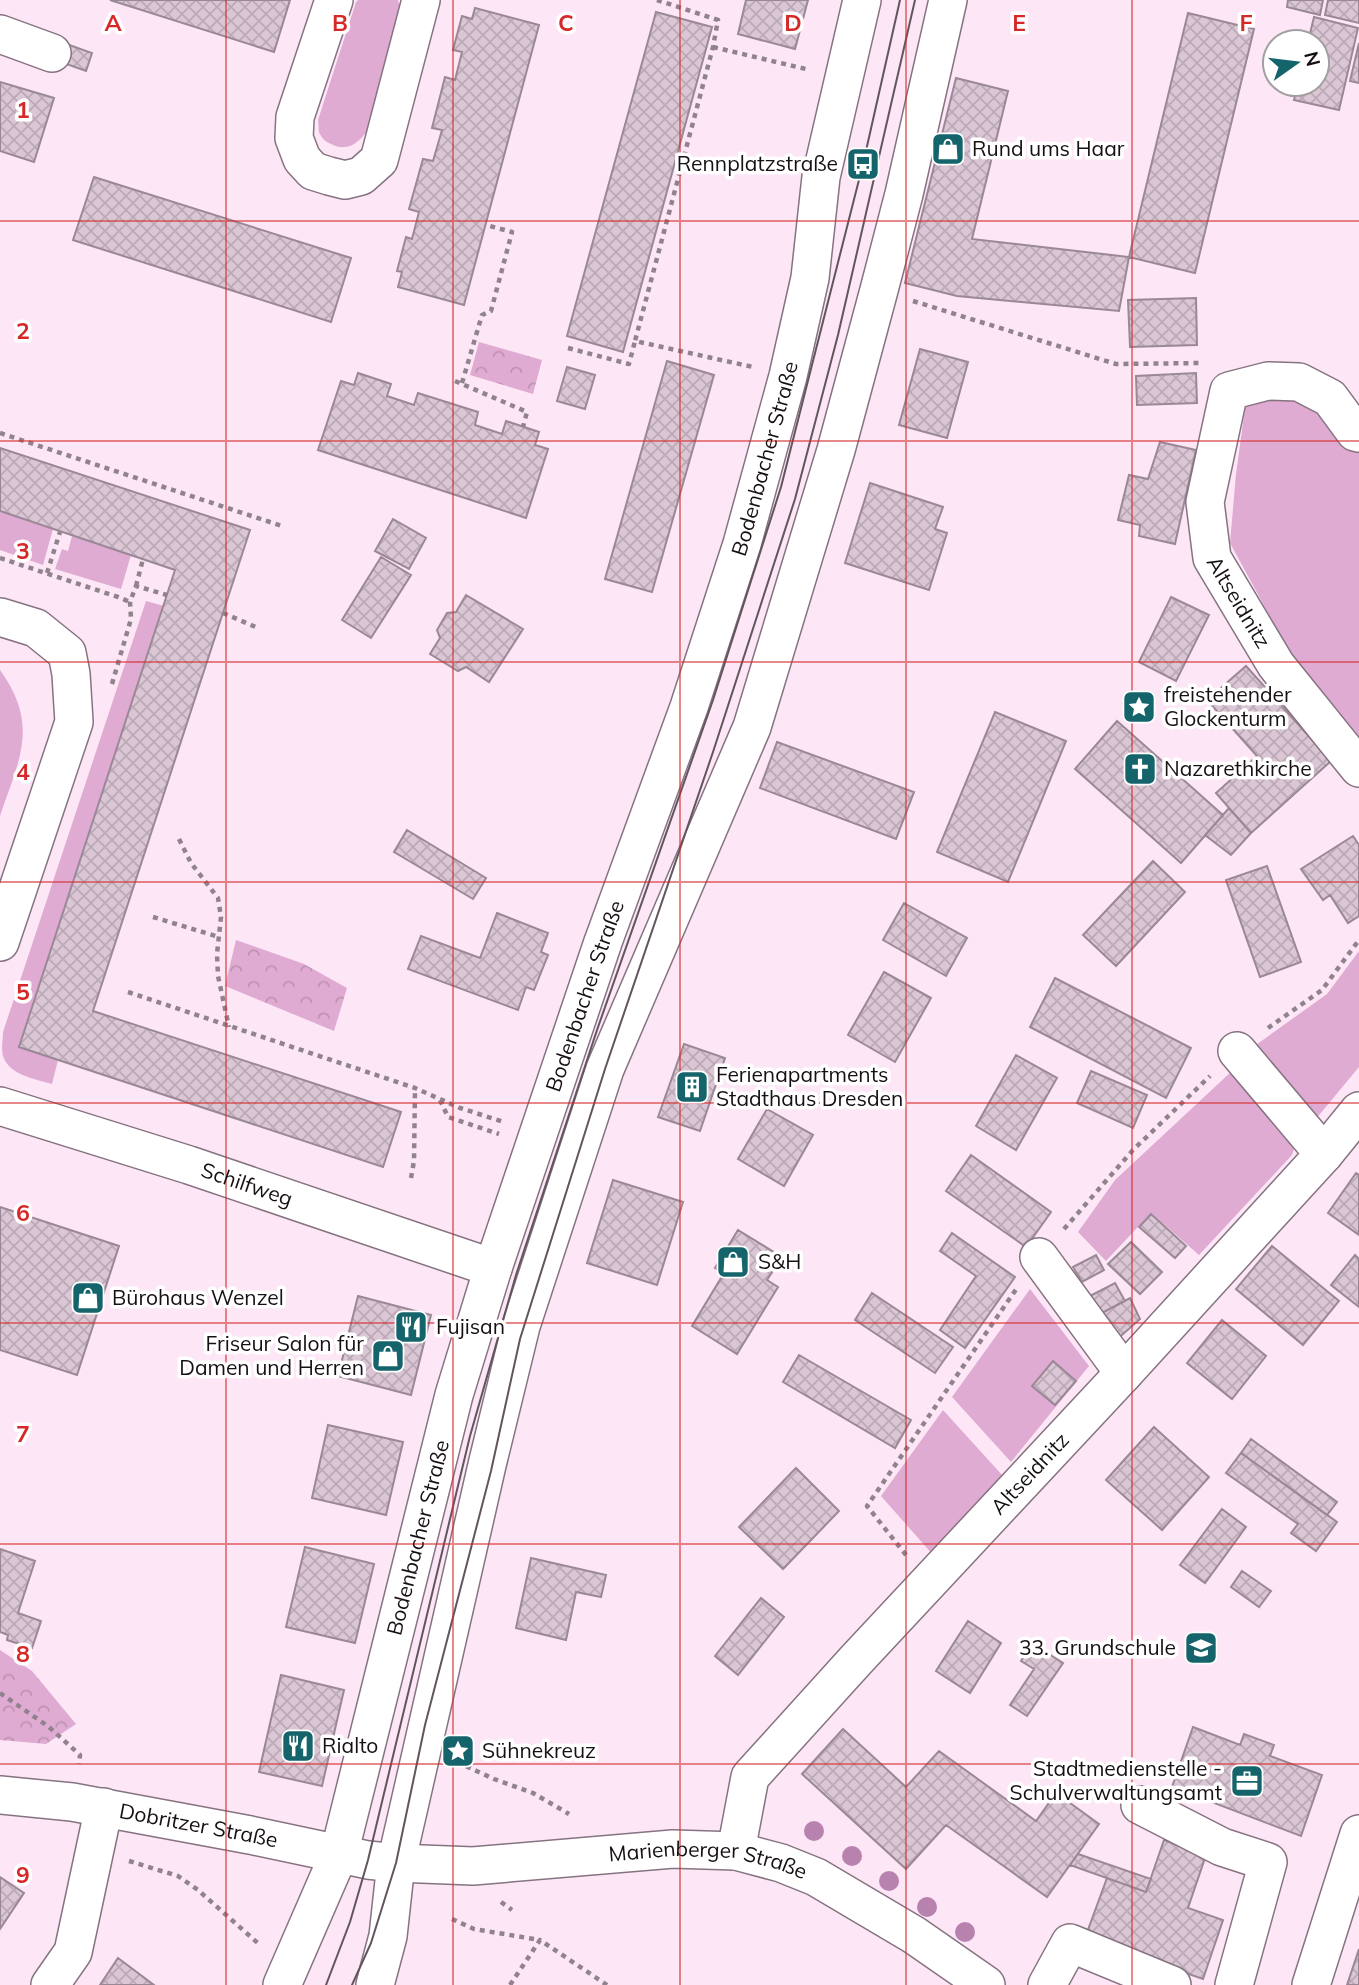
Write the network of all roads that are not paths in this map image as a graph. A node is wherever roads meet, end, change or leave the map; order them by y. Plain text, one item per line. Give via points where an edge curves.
1 (334, 0) edge
2 (421, 0) edge
3 (862, 0) edge
4 (948, 0) edge
5 (0, 34) edge
6 (52, 52) dead end
7 (1359, 433) edge
8 (0, 617) edge
9 (1359, 768) edge
10 (0, 942) edge
11 (1237, 1051) road end
12 (0, 1106) edge
13 (1359, 1111) edge
14 (1324, 1154) junction
15 (1039, 1258) road end
16 (493, 1268) junction
17 (1124, 1373) junction
18 (0, 1795) edge
19 (88, 1805) junction
20 (1140, 1805) dead end
21 (1359, 1834) edge
22 (736, 1851) junction
23 (339, 1854) junction
24 (396, 1863) junction
25 (50, 1985) edge
26 (282, 1985) edge
27 (374, 1985) edge
28 (986, 1985) edge
29 (1047, 1985) edge
30 (1172, 1985) edge
31 (1234, 1985) edge
32 (1311, 1985) edge

1 - 2 street via 295,117 294,138 302,159 313,171 345,180 362,176 379,160
3 - 16 street, Bodenbacher Straße via 821,177 810,278 742,544
4 - 24 street, Bodenbacher Straße via 904,194 836,450 752,727 605,1069 521,1326
5 - 6 street
7 - 9 street, Altseidnitz via 1330,398 1299,382 1268,381 1229,391 1205,502 1212,558 1276,665
8 - 10 street via 36,628 67,653 74,722
11 - 14 street
12 - 16 street, Schilfweg
13 - 14 street, Altseidnitz
14 - 17 street, Altseidnitz
15 - 17 street
16 - 23 street, Bodenbacher Straße via 451,1407
17 - 22 street, Altseidnitz via 750,1777
18 - 19 street, Dobritzer Straße
19 - 23 street, Dobritzer Straße
19 - 25 street via 73,1952
20 - 31 street via 1223,1847 1268,1863
21 - 32 street
22 - 24 street, Marienberger Straße via 673,1849 473,1866
22 - 28 street, Marienberger Straße via 816,1877 914,1935
23 - 24 street, Dobritzer Straße
23 - 26 street, Bodenbacher Straße
24 - 27 street, Bodenbacher Straße via 388,1936
29 - 30 street via 1070,1943

